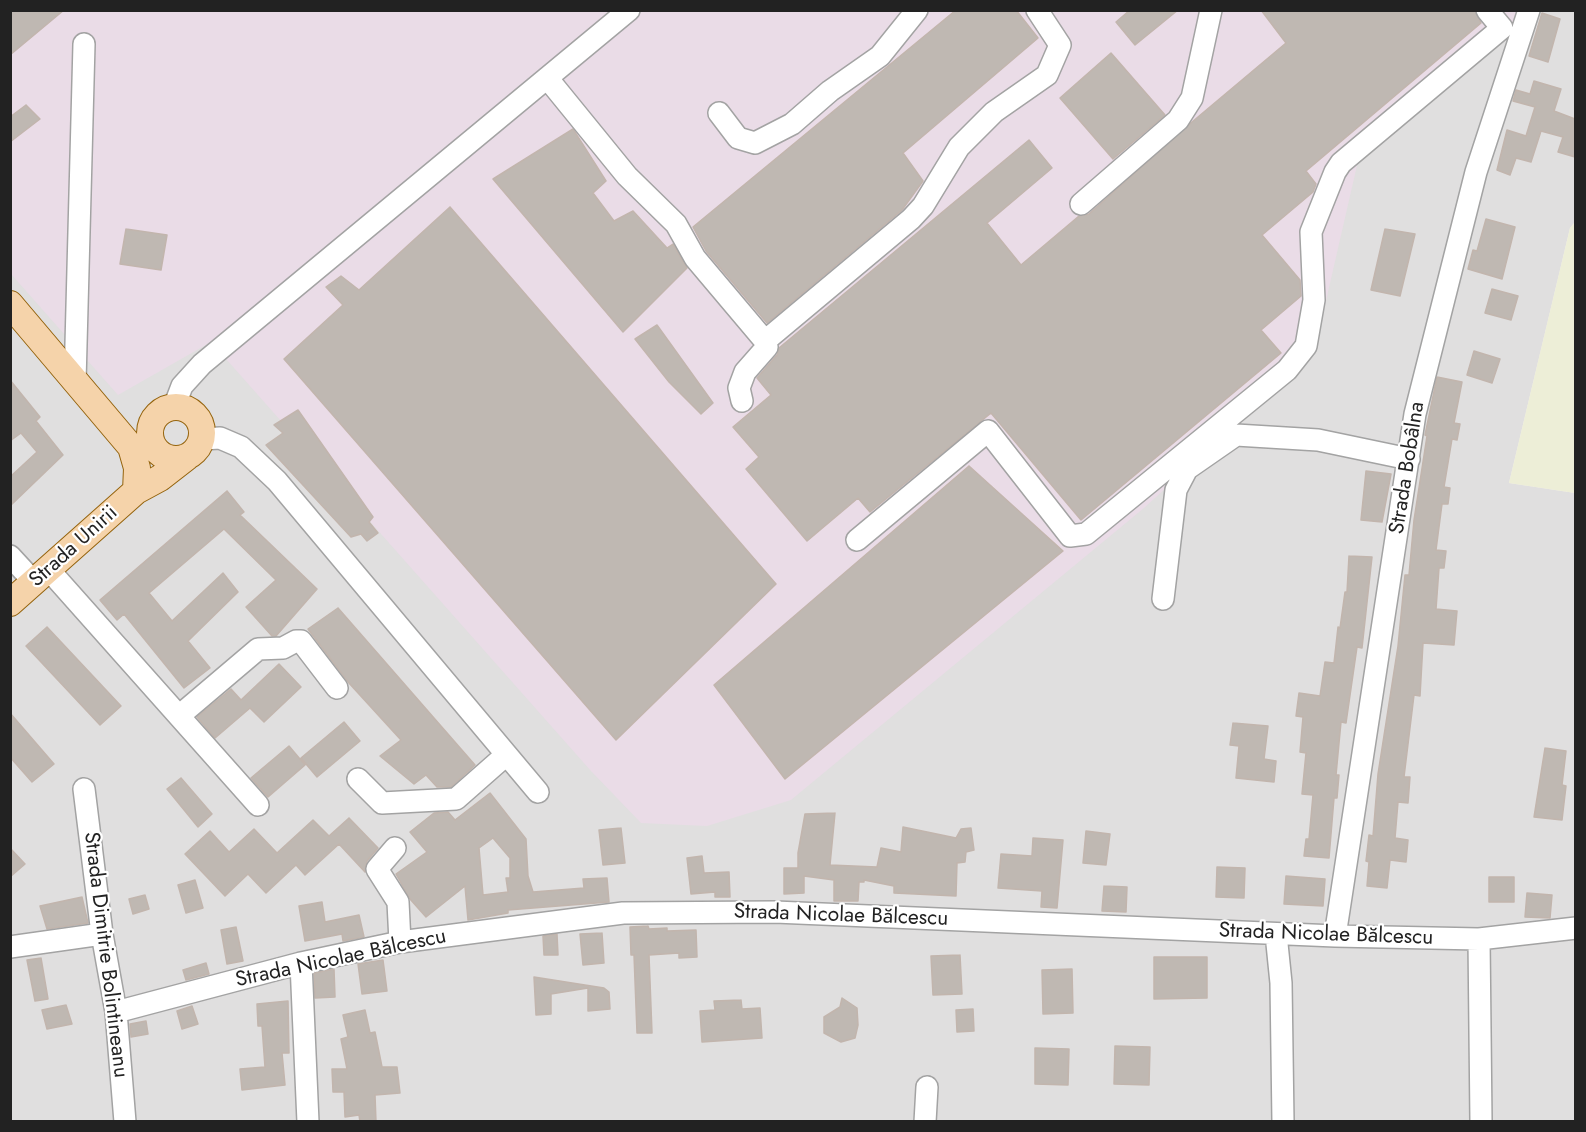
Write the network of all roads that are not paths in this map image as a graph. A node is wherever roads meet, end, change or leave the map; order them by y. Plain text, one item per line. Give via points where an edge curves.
1 (629, 10) edge
2 (917, 10) edge
3 (1037, 10) edge
4 (1211, 10) edge
5 (1487, 10) edge
6 (1529, 10) edge
7 (84, 44) dead end
8 (548, 79) junction
9 (719, 113) dead end
10 (1081, 204) dead end
11 (10, 304) edge
12 (765, 341) junction
13 (75, 382) junction
14 (742, 401) dead end
15 (174, 407) junction
16 (117, 431) junction
17 (151, 435) junction
18 (194, 448) junction
19 (1409, 459) junction
20 (136, 491) junction
21 (857, 540) dead end
22 (10, 556) edge
23 (42, 576) junction
24 (1163, 599) dead end
25 (10, 603) edge
26 (337, 688) dead end
27 (179, 716) junction
28 (506, 755) junction
29 (358, 779) dead end
30 (84, 789) dead end
31 (538, 792) dead end
32 (258, 805) dead end
33 (395, 848) dead end
34 (1575, 928) edge
35 (102, 934) junction
36 (1276, 934) junction
37 (1335, 936) junction
38 (1479, 939) junction
39 (400, 942) junction
40 (10, 947) edge
41 (301, 963) junction
42 (116, 1012) junction
43 (927, 1087) dead end
44 (125, 1122) edge
45 (308, 1122) edge
46 (925, 1122) edge
47 (1283, 1122) edge
48 (1481, 1122) edge

1 - 8 street
2 - 9 street via 880,56 792,124 755,143 738,138
3 - 12 street via 1060,45 1047,75 994,112 959,147 911,219
4 - 10 street via 1192,98 1178,120
5 - 21 street via 1502,28 1335,172 1311,232 1314,300 1306,346 1287,370 1086,534 1070,536 987,431
6 - 19 street, Strada Bobâlna via 1476,172 1416,414
7 - 13 street
8 - 12 street via 627,176 676,224 695,258
8 - 15 street via 202,364 182,386
11 - 13 main road, Strada Unirii
12 - 14 street via 767,347 745,372 739,388
13 - 16 main road, Strada Unirii
15 - 17 main road via 160,411
15 - 18 main road via 196,416 202,431
16 - 17 main road
16 - 20 main road, Strada Unirii via 135,454
17 - 18 main road via 156,451 170,459
17 - 20 main road, Strada Unirii via 148,464
18 - 20 main road, Strada Unirii via 160,478
18 - 28 street via 220,438 241,447 277,481
19 - 24 street via 1318,440 1236,435 1187,469 1176,490
19 - 37 street, Strada Bobâlna
20 - 23 main road, Strada Unirii
22 - 23 street
23 - 25 main road, Strada Unirii
23 - 27 street
26 - 27 street via 301,641 296,641 283,648 258,649
27 - 32 street
28 - 29 street via 456,799 382,803
28 - 31 street
30 - 35 street, Strada Dimitrie Bolintineanu
33 - 39 street via 377,869 398,902
34 - 38 street, Strada Nicolae Bălcescu
35 - 40 street
35 - 42 street, Strada Dimitrie Bolintineanu
36 - 37 street, Strada Nicolae Bălcescu
36 - 39 street, Strada Nicolae Bălcescu via 775,912 634,913
36 - 47 street via 1281,983
37 - 38 street, Strada Nicolae Bălcescu
38 - 48 street
39 - 41 street, Strada Nicolae Bălcescu
41 - 42 street, Strada Nicolae Bălcescu
41 - 45 street
42 - 44 street, Strada Dimitrie Bolintineanu
43 - 46 street

